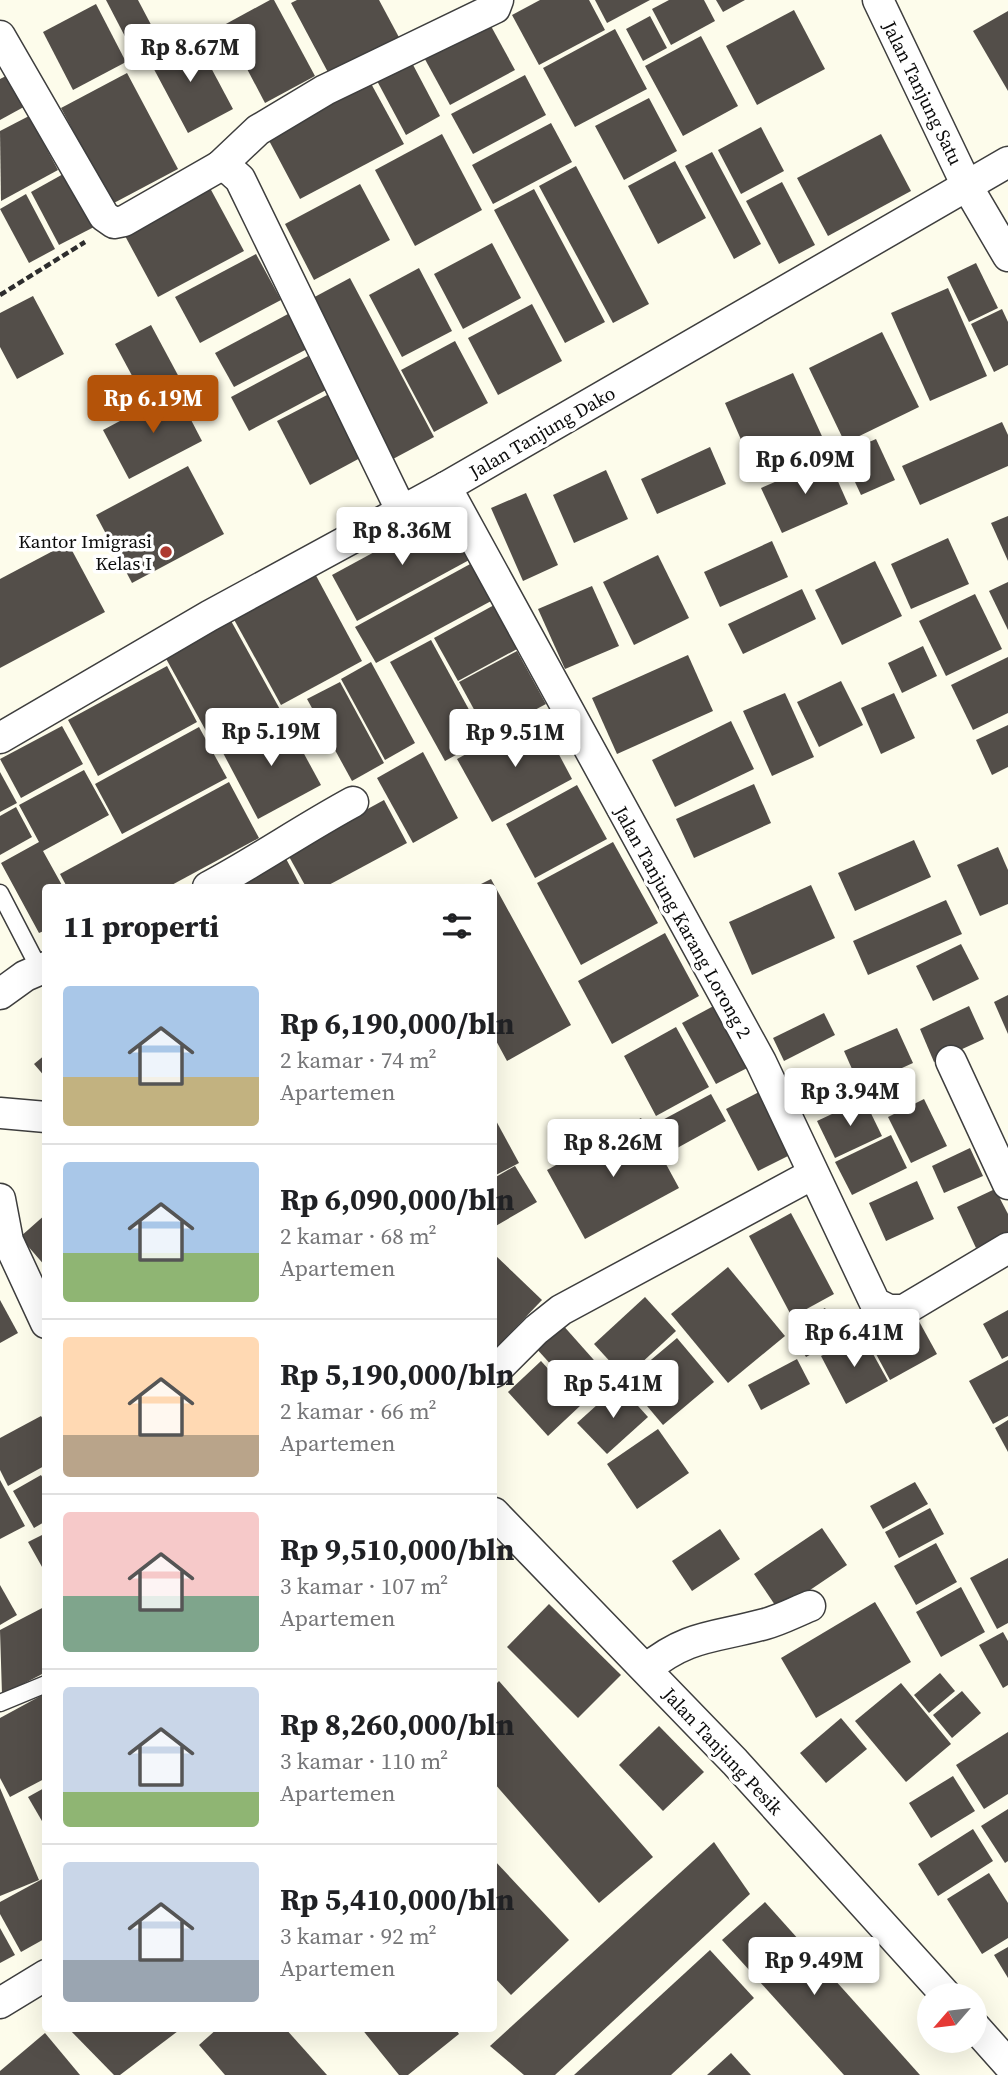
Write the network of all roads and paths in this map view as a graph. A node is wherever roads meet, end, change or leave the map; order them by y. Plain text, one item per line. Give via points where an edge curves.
1 (498, 0) edge
2 (878, 0) edge
3 (0, 36) edge
4 (1008, 162) edge
5 (220, 166) junction
6 (967, 186) junction
7 (114, 223) junction
8 (1008, 256) edge
9 (0, 295) edge
10 (446, 487) junction
11 (402, 512) junction
12 (0, 738) edge
13 (352, 802) dead end
14 (213, 884) edge
15 (0, 893) edge
16 (42, 967) edge
17 (42, 970) edge
18 (0, 994) edge
19 (951, 1060) dead end
20 (0, 1113) edge
21 (42, 1116) edge
22 (813, 1174) junction
23 (1008, 1184) edge
24 (0, 1199) edge
25 (1008, 1248) edge
26 (42, 1314) edge
27 (497, 1370) edge
28 (497, 1516) edge
29 (810, 1606) dead end
30 (646, 1670) junction
31 (42, 1686) edge
32 (0, 1703) edge
33 (42, 1977) edge
34 (935, 1983) edge
35 (0, 2003) edge
36 (987, 2040) edge
37 (1008, 2064) edge

1 - 5 street via 495,8 325,90 258,130
2 - 6 street, Jalan Tanjung Satu
3 - 7 street via 104,216
4 - 6 street, Jalan Tanjung Dako
5 - 7 street
5 - 11 street via 240,179
6 - 8 street, Jalan Tanjung Satu
6 - 10 street, Jalan Tanjung Dako
7 - 9 path
10 - 11 street, Jalan Tanjung Dako
10 - 22 street, Jalan Tanjung Karang Lorong 2 via 761,1062
11 - 12 street, Jalan Tanjung Dako
13 - 14 street
15 - 16 lane
17 - 18 street
19 - 23 street
20 - 21 street
22 - 25 street, Jalan Tanjung Karang Lorong 2 via 875,1303 889,1310 904,1310
22 - 27 street via 561,1310
24 - 26 street via 8,1241
28 - 30 street, Jalan Tanjung Pesik
29 - 30 street via 767,1624 689,1642
30 - 34 street, Jalan Tanjung Pesik
31 - 32 lane
33 - 35 street
36 - 37 street

